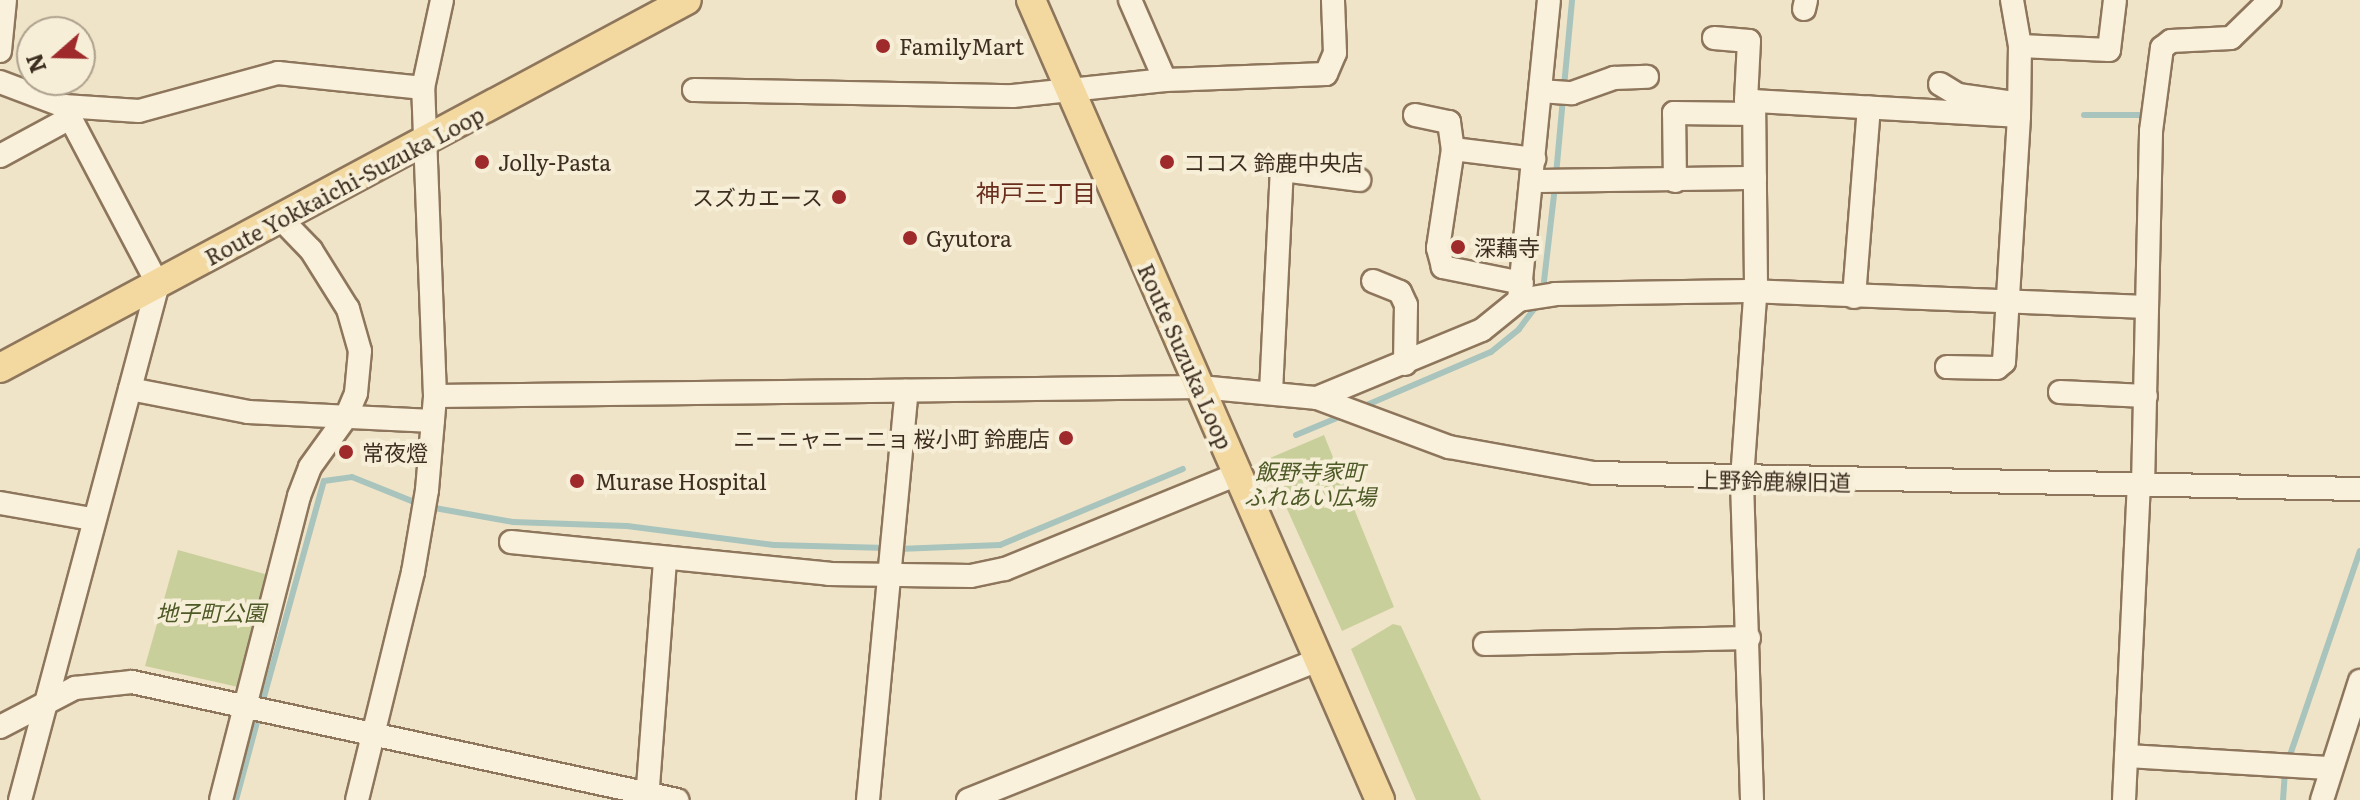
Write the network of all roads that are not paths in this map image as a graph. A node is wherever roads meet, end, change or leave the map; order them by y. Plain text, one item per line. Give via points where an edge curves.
1 (5, 0) edge
2 (442, 0) edge
3 (687, 0) edge
4 (1031, 0) edge
5 (1130, 0) edge
6 (1333, 0) edge
7 (1549, 0) edge
8 (2012, 0) edge
9 (2115, 0) edge
10 (2270, 0) edge
11 (1714, 38) dead end
12 (2020, 46) junction
13 (0, 51) edge
14 (1647, 77) dead end
15 (1165, 80) junction
16 (0, 82) edge
17 (1940, 84) dead end
18 (423, 88) junction
19 (1069, 88) junction
20 (694, 90) dead end
21 (1543, 91) junction
22 (1754, 108) junction
23 (1869, 108) junction
24 (2018, 110) junction
25 (67, 112) junction
26 (1415, 115) dead end
27 (426, 142) junction
28 (1453, 149) junction
29 (0, 156) edge
30 (1536, 174) junction
31 (1755, 178) junction
32 (1359, 180) dead end
33 (1675, 181) junction
34 (282, 220) junction
35 (1373, 281) dead end
36 (158, 284) junction
37 (1523, 294) junction
38 (1754, 294) junction
39 (1854, 297) junction
40 (2010, 301) junction
41 (2147, 307) junction
42 (1405, 364) junction
43 (1947, 367) dead end
44 (0, 368) edge
45 (1200, 387) junction
46 (130, 389) junction
47 (907, 391) junction
48 (1271, 392) junction
49 (2060, 392) dead end
50 (435, 396) junction
51 (2146, 396) junction
52 (1325, 401) junction
53 (346, 417) junction
54 (433, 421) junction
55 (1238, 474) junction
56 (1742, 479) junction
57 (2141, 486) junction
58 (2359, 489) edge
59 (0, 503) edge
60 (92, 519) junction
61 (511, 542) dead end
62 (665, 559) junction
63 (888, 570) junction
64 (1749, 638) junction
65 (1485, 644) dead end
66 (1318, 660) junction
67 (2360, 681) edge
68 (44, 701) junction
69 (246, 706) junction
70 (0, 727) edge
71 (373, 736) junction
72 (2126, 756) junction
73 (2318, 767) junction
74 (558, 789) edge
75 (647, 799) edge
76 (20, 800) edge
77 (221, 800) edge
78 (357, 800) edge
79 (677, 800) edge
80 (868, 800) edge
81 (968, 800) edge
82 (1380, 800) edge
83 (1752, 800) edge
84 (2124, 800) edge
85 (2322, 800) edge

1 - 13 street
2 - 18 street
3 - 27 main road, Route Yokkaichi-Suzuka Loop
4 - 19 main road, Route Suzuka Loop
5 - 15 street
6 - 15 street via 1335,53 1326,74
7 - 21 street
8 - 12 street
9 - 12 street via 2109,50
10 - 41 street via 2231,38 2171,41 2162,48 2151,131
11 - 22 street via 1749,41 1746,100
12 - 24 street
14 - 21 street via 1614,78 1572,93
15 - 19 street
16 - 25 street
17 - 24 street via 1958,95
18 - 25 street via 278,73 139,111
18 - 27 street
19 - 20 street via 1013,96
19 - 45 main road, Route Suzuka Loop
21 - 30 street
22 - 23 street
22 - 31 street
22 - 33 street via 1674,113
23 - 24 street
23 - 39 street
24 - 40 street
25 - 29 street
25 - 36 street
26 - 28 street via 1449,122
27 - 34 main road, Route Yokkaichi-Suzuka Loop
27 - 50 street
28 - 30 street
28 - 37 street via 1439,263
30 - 33 street via 1567,183
30 - 37 street
31 - 33 street
31 - 38 street
32 - 48 street via 1282,170
34 - 36 main road, Route Yokkaichi-Suzuka Loop
34 - 53 street via 332,280 357,331 356,393
35 - 42 street via 1400,292 1406,305
36 - 44 main road, Route Yokkaichi-Suzuka Loop
36 - 46 street
37 - 38 street
37 - 42 street via 1482,330
38 - 39 street
38 - 56 street
39 - 40 street
40 - 41 street
40 - 43 street via 2004,362 1997,368
41 - 51 street
42 - 52 street
45 - 47 street, 上野鈴鹿線旧道
45 - 48 street, 上野鈴鹿線旧道
45 - 55 main road, Route Suzuka Loop
46 - 53 street via 248,412
46 - 60 street
47 - 50 street, 上野鈴鹿線旧道
47 - 63 street
48 - 52 street, 上野鈴鹿線旧道
49 - 51 street
50 - 54 street
51 - 57 street
52 - 56 street, 上野鈴鹿線旧道 via 1449,447 1552,468
53 - 54 street
53 - 69 street via 321,448 299,496
54 - 71 street via 423,519
55 - 63 street via 997,571
55 - 66 main road, Route Suzuka Loop
56 - 57 street, 上野鈴鹿線旧道
56 - 64 street
57 - 58 street, 上野鈴鹿線旧道
57 - 72 street
59 - 60 street
60 - 68 street
61 - 62 street
62 - 63 street
62 - 75 street
63 - 80 street
64 - 65 street
64 - 83 street
66 - 81 street
66 - 82 main road, Route Suzuka Loop
67 - 73 street
68 - 69 street via 75,688 132,682
68 - 70 street
68 - 76 street
69 - 71 street
69 - 77 street
71 - 74 street
71 - 78 street
72 - 73 street
72 - 84 street
73 - 85 street
74 - 75 street
75 - 79 street

